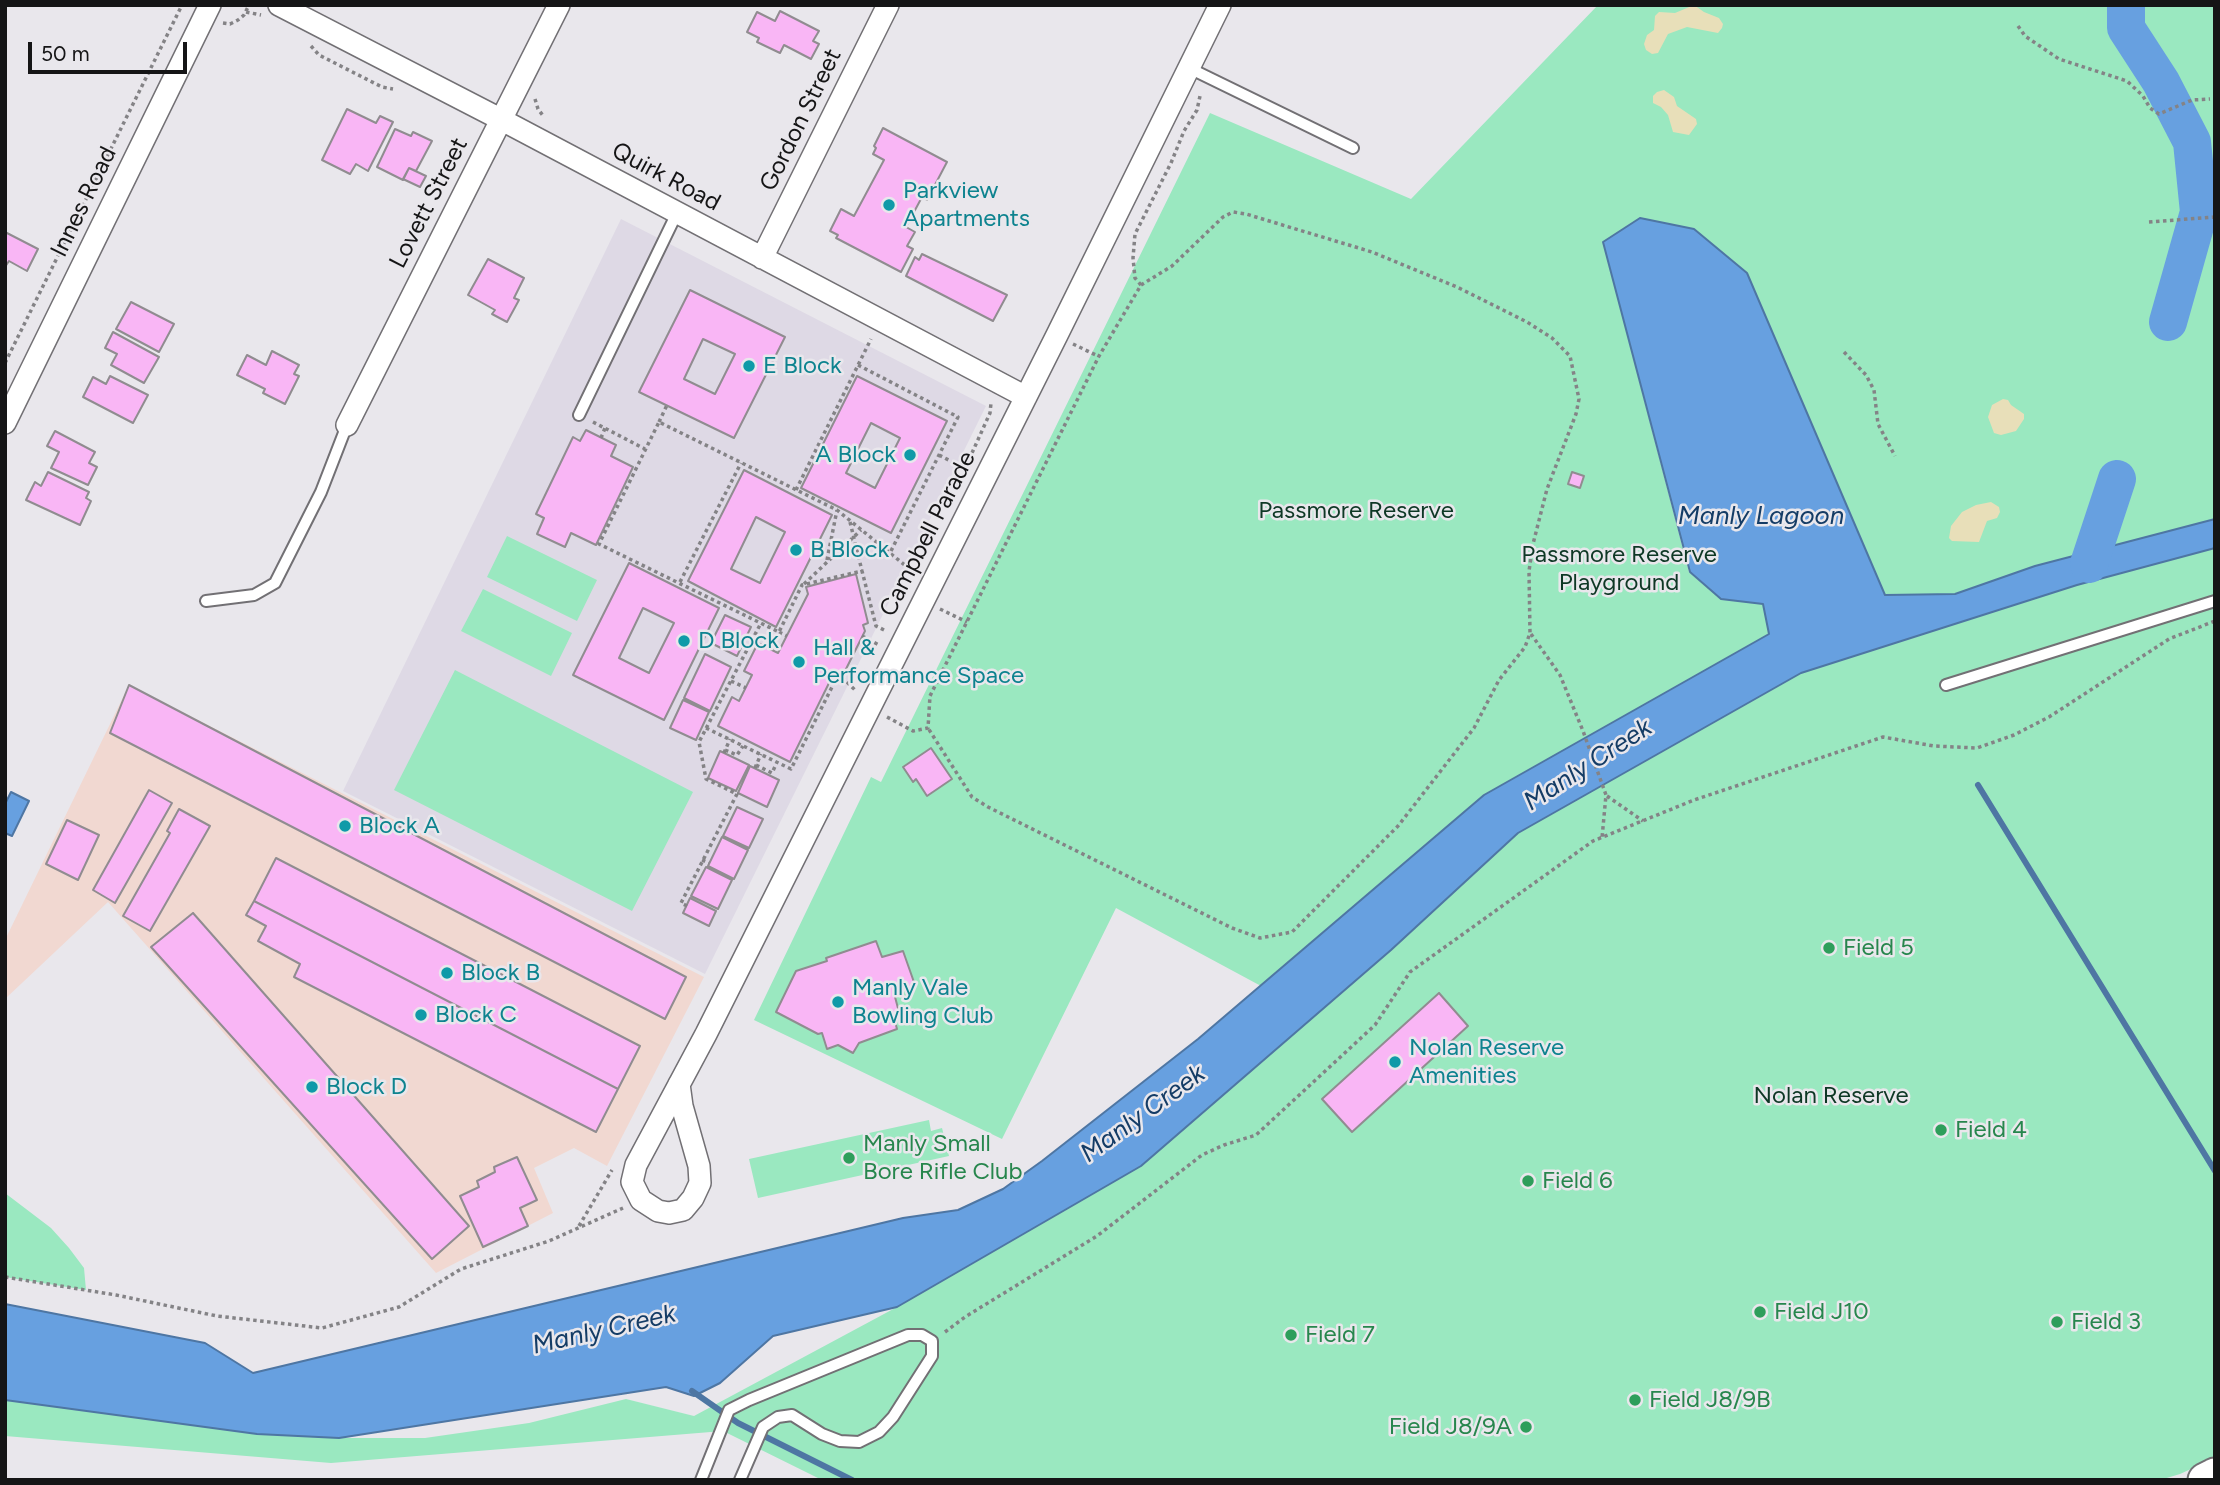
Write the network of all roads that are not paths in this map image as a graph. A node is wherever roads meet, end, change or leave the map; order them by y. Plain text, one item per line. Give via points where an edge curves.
1 (210, 5) edge
2 (279, 5) edge
3 (558, 5) edge
4 (887, 5) edge
5 (1220, 5) edge
6 (1198, 72) junction
7 (502, 120) junction
8 (1353, 148) dead end
9 (677, 213) junction
10 (762, 258) junction
11 (1026, 397) junction
12 (579, 415) road end
13 (5, 423) edge
14 (347, 425) joint
15 (206, 601) dead end
16 (2215, 601) edge
17 (1946, 685) dead end
18 (679, 1084) junction
19 (2215, 1475) edge
20 (701, 1480) edge
21 (740, 1480) edge
22 (2205, 1480) edge

1 - 13 street, Innes Road
2 - 7 street, Quirk Road
3 - 7 street, Lovett Street
4 - 10 street, Gordon Street
5 - 6 street, Campbell Parade
6 - 8 lane
6 - 11 street, Campbell Parade
7 - 9 street, Quirk Road
7 - 14 street, Lovett Street
9 - 10 street, Quirk Road
9 - 12 lane
10 - 11 street, Quirk Road
11 - 18 street, Campbell Parade
14 - 15 lane via 321,492 275,583 254,596
16 - 17 lane
18 - 18 street, Campbell Parade via 700,1182 682,1210 669,1213 640,1200 632,1182 636,1165
19 - 22 main road
20 - 21 lane via 729,1410 908,1335 932,1341 932,1356 879,1432 859,1442 840,1441 792,1415 778,1417 763,1427

